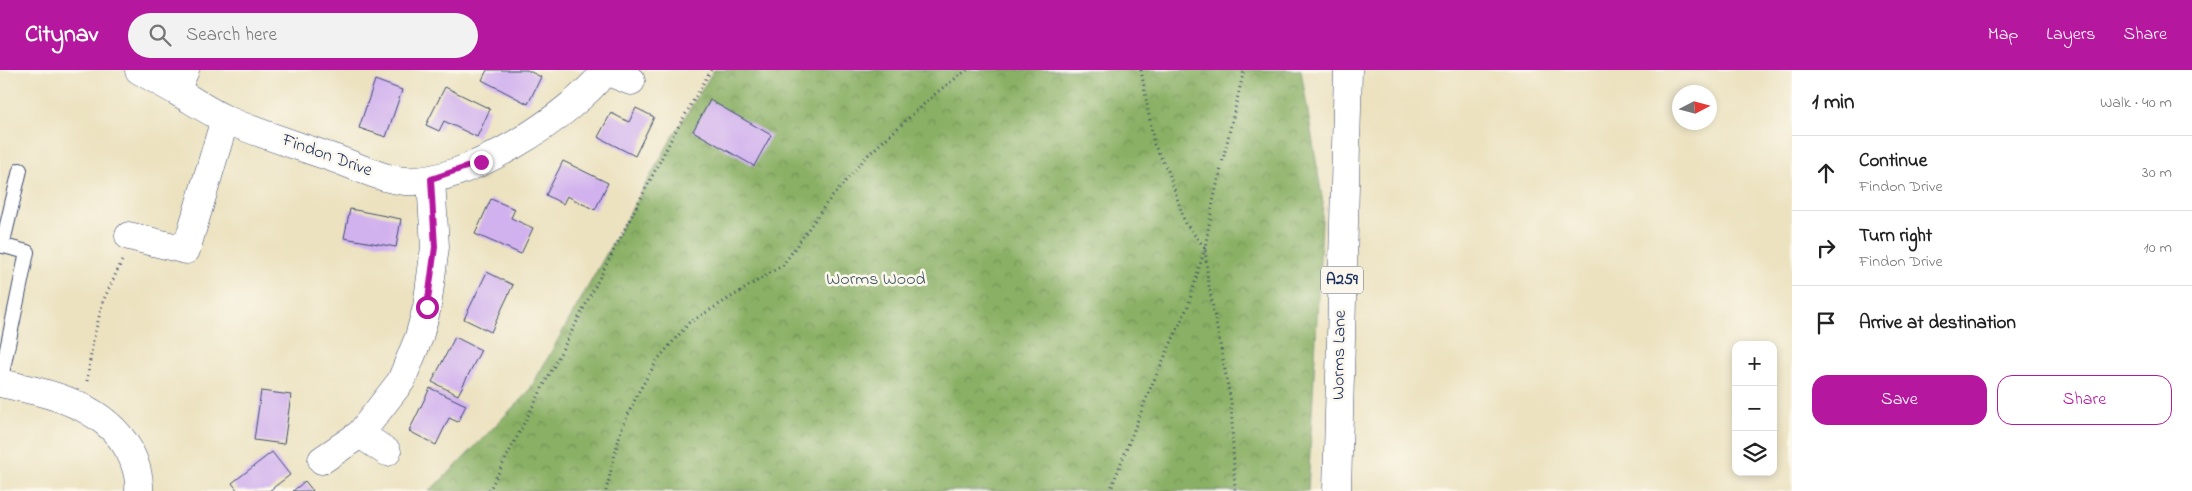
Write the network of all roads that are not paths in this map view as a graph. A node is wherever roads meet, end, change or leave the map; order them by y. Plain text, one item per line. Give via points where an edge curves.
1 (139, 70) edge
2 (1348, 70) edge
3 (614, 74) edge
4 (180, 81) edge
5 (225, 119) junction
6 (20, 170) dead end
7 (431, 179) junction
8 (129, 236) road end
9 (1, 246) edge
10 (0, 383) edge
11 (360, 434) junction
12 (387, 452) dead end
13 (322, 460) dead end
14 (139, 491) edge
15 (1337, 491) edge

1 - 4 street, Findon Drive
2 - 15 street, Worms Lane / A259
3 - 7 street, Findon Drive via 521,142 481,162
4 - 5 street, Findon Drive
5 - 7 street, Findon Drive via 374,173 404,181
5 - 8 street via 186,250
6 - 9 lane
7 - 11 street via 435,247 421,330 401,382
9 - 10 lane via 27,252
10 - 14 street via 33,390 83,408 105,420 120,434 136,466
11 - 12 street
11 - 13 street

